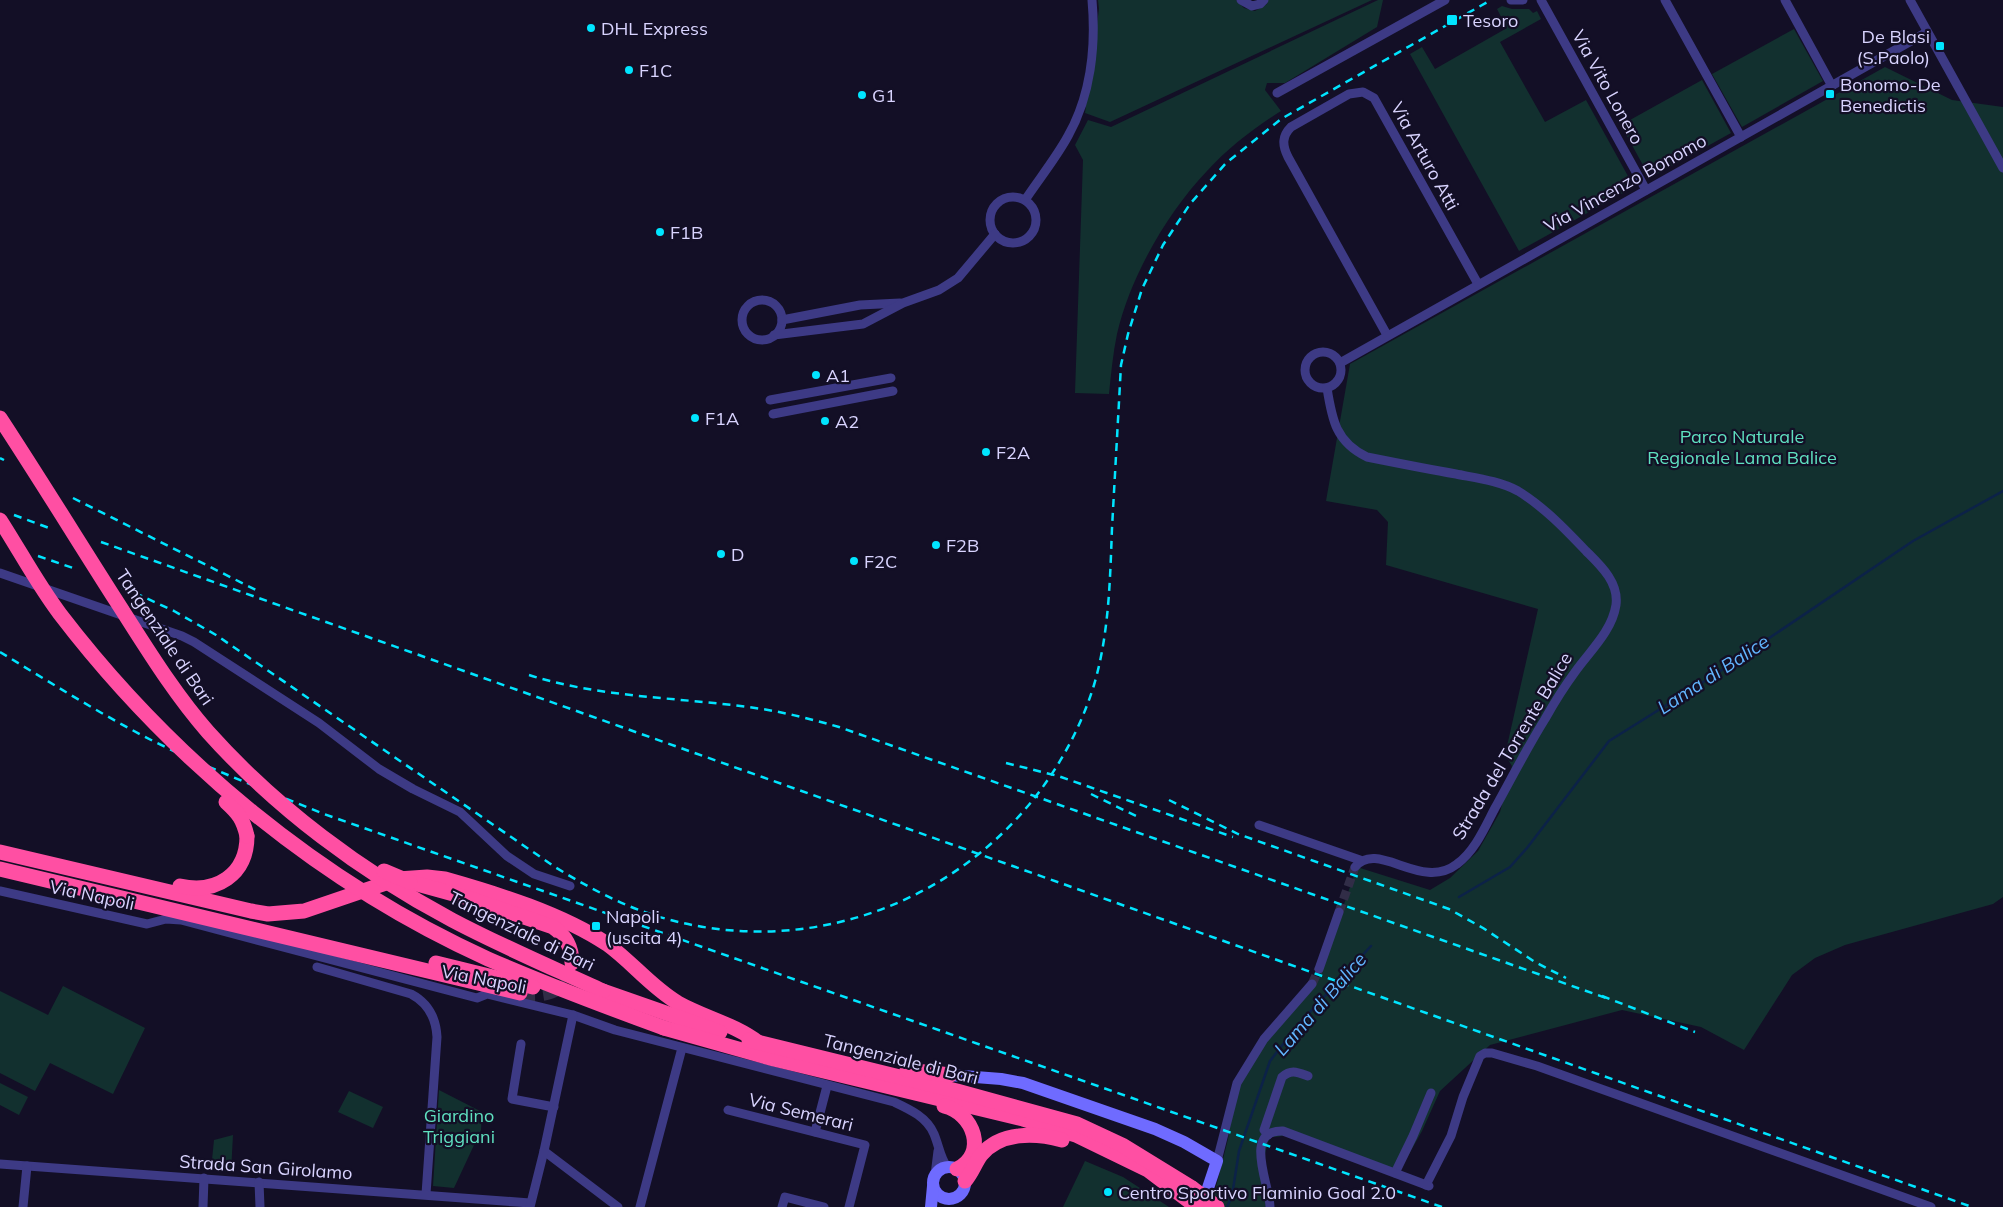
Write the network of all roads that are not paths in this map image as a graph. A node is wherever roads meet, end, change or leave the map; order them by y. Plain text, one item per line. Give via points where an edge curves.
1 (1092, 0) edge
2 (1241, 0) edge
3 (1264, 0) edge
4 (1445, 0) edge
5 (1511, 0) edge
6 (1523, 0) edge
7 (1541, 0) edge
8 (1665, 0) edge
9 (1784, 0) edge
10 (1910, 0) edge
11 (1927, 32) junction
12 (1832, 86) junction
13 (1277, 93) dead end
14 (1741, 137) junction
15 (2003, 168) edge
16 (1646, 190) junction
17 (1025, 200) junction
18 (995, 234) junction
19 (1478, 284) junction
20 (903, 303) junction
21 (782, 320) junction
22 (774, 335) junction
23 (1387, 335) junction
24 (1340, 363) junction
25 (891, 378) dead end
26 (1327, 388) junction
27 (893, 391) dead end
28 (770, 400) dead end
29 (773, 414) dead end
30 (0, 418) edge
31 (0, 520) edge
32 (0, 573) edge
33 (193, 761) junction
34 (1259, 825) dead end
35 (328, 841) junction
36 (0, 844) edge
37 (0, 852) edge
38 (0, 861) edge
39 (0, 869) edge
40 (570, 886) dead end
41 (0, 892) edge
42 (1339, 912) tunnel mouth
43 (572, 963) dead end
44 (318, 967) dead end
45 (1319, 969) tunnel mouth
46 (1312, 984) tunnel mouth
47 (520, 993) tunnel mouth
48 (573, 1015) junction
49 (664, 1028) junction
50 (759, 1043) junction
51 (521, 1044) dead end
52 (682, 1048) junction
53 (813, 1057) junction
54 (950, 1075) joint
55 (1308, 1076) dead end
56 (830, 1079) junction
57 (1431, 1093) dead end
58 (554, 1107) junction
59 (728, 1110) dead end
60 (814, 1132) junction
61 (1268, 1135) junction
62 (938, 1148) junction
63 (544, 1151) junction
64 (1129, 1161) junction
65 (1217, 1161) junction
66 (0, 1164) edge
67 (27, 1166) junction
68 (956, 1173) junction
69 (1395, 1173) junction
70 (204, 1178) junction
71 (934, 1181) junction
72 (258, 1182) junction
73 (426, 1194) junction
74 (958, 1201) edge
75 (530, 1205) edge
76 (1197, 1206) edge
77 (23, 1207) edge
78 (203, 1207) edge
79 (260, 1207) edge
80 (618, 1207) edge
81 (640, 1207) edge
82 (782, 1207) edge
83 (824, 1207) edge
84 (850, 1207) edge
85 (931, 1207) edge
86 (1217, 1207) edge
87 (1270, 1207) edge
88 (1930, 1207) edge

1 - 17 street via 1091,69 1079,112 1069,135
2 - 3 street via 1252,6
4 - 13 street
5 - 6 street
7 - 16 street, Via Vito Lonero
8 - 14 street
9 - 12 street
10 - 11 street
11 - 12 street, Via Vincenzo Bonomo
11 - 15 street
12 - 14 street, Via Vincenzo Bonomo
14 - 16 street, Via Vincenzo Bonomo
16 - 19 street, Via Vincenzo Bonomo
17 - 18 street via 1013,197 996,204 990,216
17 - 18 street via 1031,205 1036,218 1028,238 1014,243
18 - 20 street via 958,278 939,290
19 - 23 street, Via Vincenzo Bonomo
19 - 23 street, Via Arturo Atti via 1374,98 1356,92 1291,127 1283,142 1284,150
20 - 21 street via 860,305
20 - 22 street via 864,324
21 - 22 street
21 - 22 street via 779,310 768,301 751,303 744,312 742,321 752,337 764,339
23 - 24 street, Via Vincenzo Bonomo
24 - 26 street via 1340,378
24 - 26 street via 1325,352 1318,352 1308,360 1305,372 1310,383
25 - 28 street
26 - 34 street, Strada del Torrente Balice via 1342,439 1353,450 1367,457 1491,481 1516,490 1543,509 1603,568 1613,586 1616,605 1607,629 1564,687 1480,835 1455,866 1422,873 1373,857 1358,864
27 - 29 street
30 - 35 highway, Tangenziale di Bari, bridge via 165,677 208,732 291,812
31 - 33 highway, Tangenziale di Bari, bridge via 60,613 134,702
32 - 40 street via 194,642 319,723 379,769 460,812 507,856 534,874
33 - 36 highway, bridge via 199,777 239,813 244,824 247,851 242,863 224,881 198,888
33 - 49 highway, Tangenziale di Bari, bridge via 252,813 323,866 400,912 487,958
35 - 43 highway, bridge via 410,882 553,927 570,947
35 - 50 highway, Tangenziale di Bari, bridge via 452,920 604,991
37 - 50 highway via 268,914 304,911 398,879 445,879 576,926 610,946 677,1002 744,1032
38 - 49 highway, bridge via 518,982
39 - 47 highway
41 - 48 street, Via Napoli via 147,924 166,919 181,920 478,998 487,994
42 - 45 street
44 - 73 street via 411,994 420,999 434,1018 436,1037
46 - 65 street via 1264,1039 1237,1083
48 - 52 street, Via Napoli
48 - 58 street
49 - 56 highway, Tangenziale di Bari via 774,1059
50 - 53 highway, Tangenziale di Bari
51 - 58 street via 512,1099
52 - 56 street, Via Napoli
52 - 81 street
53 - 54 highway via 861,1060 910,1071
53 - 86 highway, Tangenziale di Bari, bridge via 1046,1114 1102,1134 1142,1156
54 - 65 street via 1023,1083 1155,1130
55 - 61 street via 1296,1071 1288,1072 1282,1078 1264,1130
56 - 60 street
56 - 62 street, Via Napoli via 911,1110 934,1133
56 - 64 highway, Tangenziale di Bari via 1031,1121 1076,1135
56 - 68 highway via 955,1109 964,1116 973,1132 974,1151 970,1160
57 - 69 street
58 - 63 street
59 - 60 street, Via Semerari
60 - 84 street, Via Semerari via 865,1145
61 - 69 street via 1283,1131
61 - 87 street via 1263,1140 1260,1157
62 - 68 street, Via Napoli
62 - 71 street, Via Napoli
63 - 75 street
63 - 80 street
64 - 68 highway via 1096,1153 1064,1140 1026,1135 997,1142
64 - 76 highway, Tangenziale di Bari via 1148,1170
65 - 76 street
66 - 67 street, Strada San Girolamo
67 - 70 street, Strada San Girolamo
67 - 77 street
68 - 71 street via 938,1171
68 - 74 street via 965,1187
69 - 88 street via 1428,1186 1451,1136 1480,1056 1492,1053 1537,1066
70 - 72 street, Strada San Girolamo
70 - 78 street
71 - 74 street via 937,1195
71 - 85 street
72 - 73 street, Strada San Girolamo
72 - 79 street
73 - 75 street, Strada San Girolamo
82 - 83 street via 785,1197

